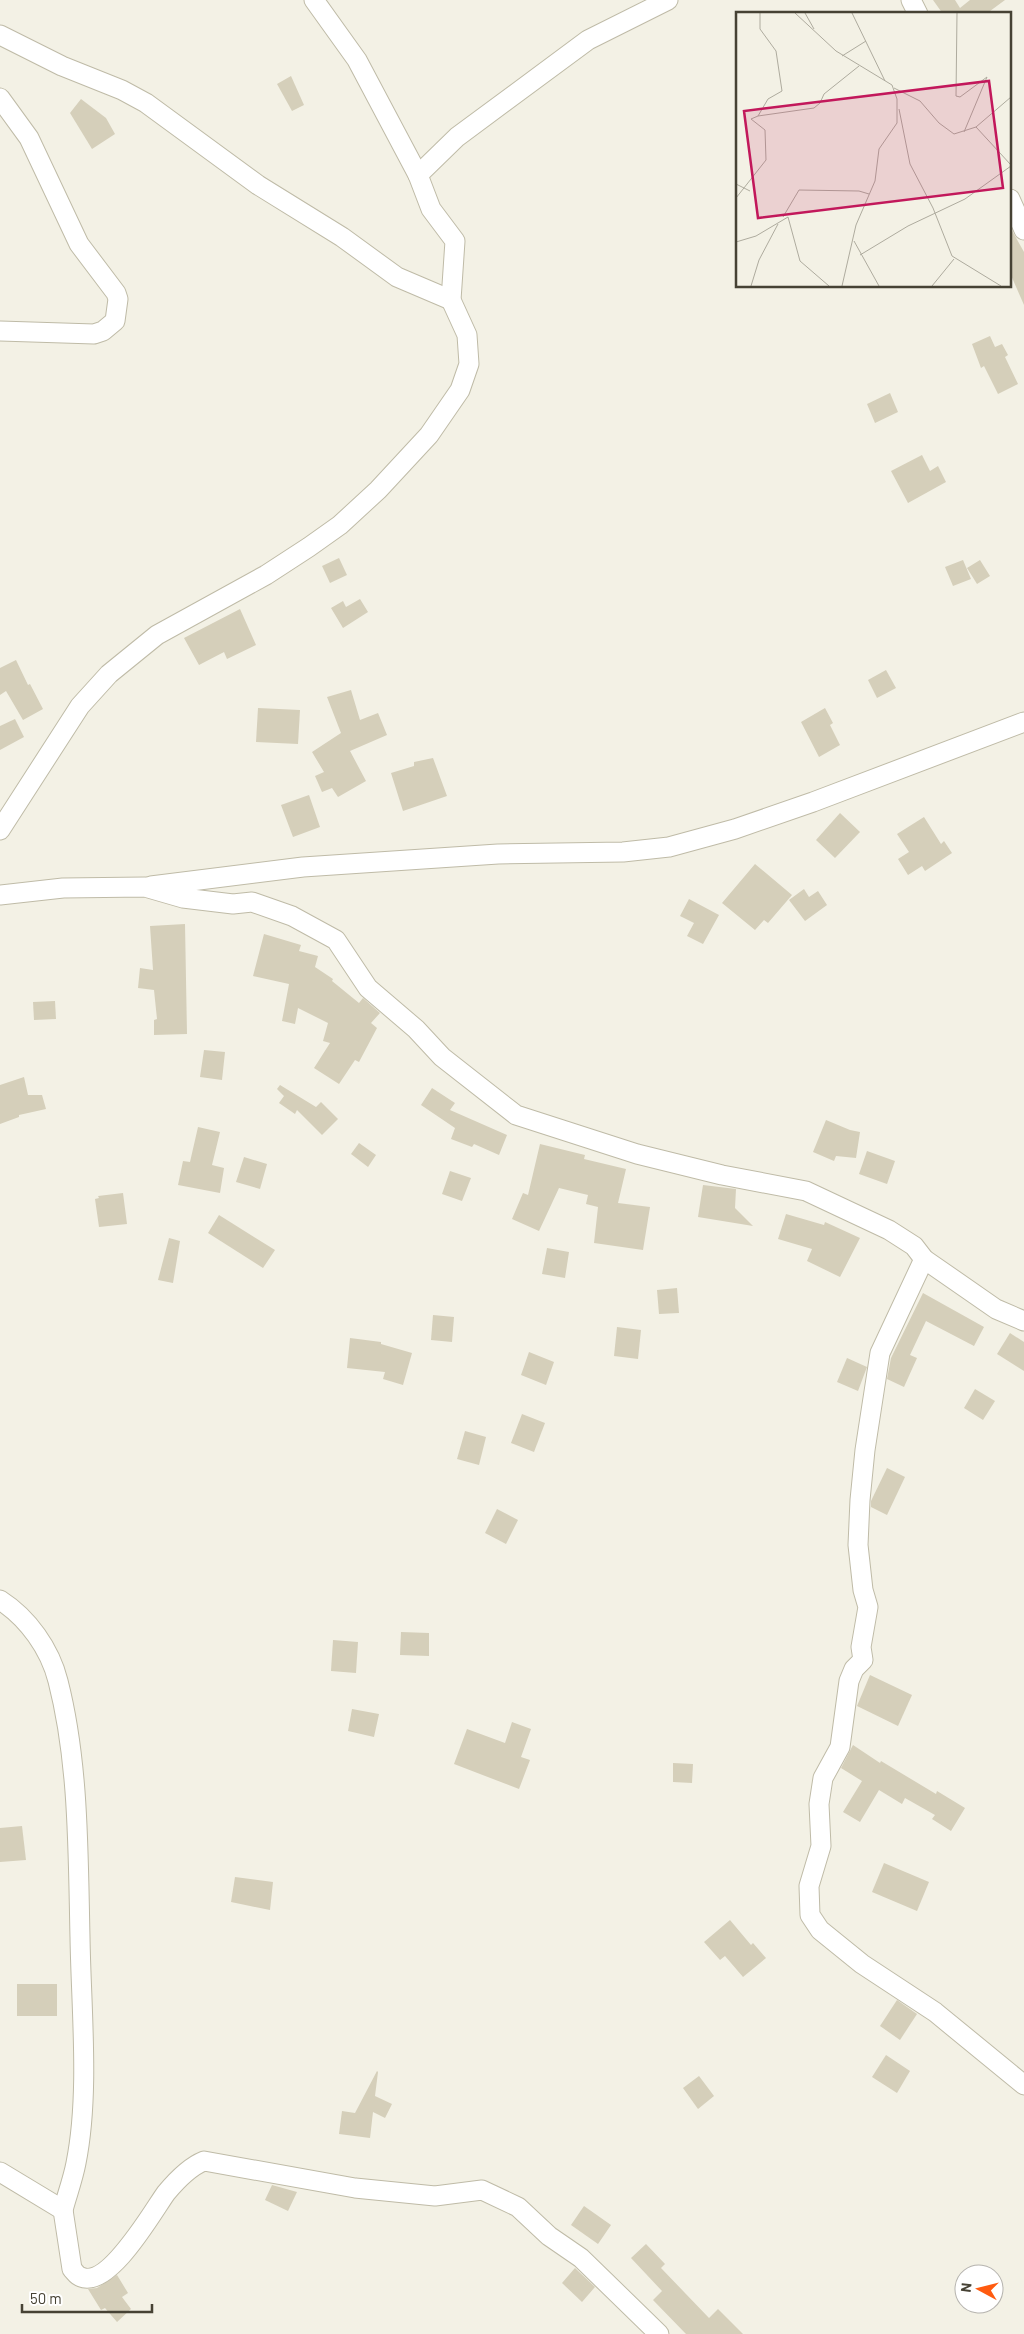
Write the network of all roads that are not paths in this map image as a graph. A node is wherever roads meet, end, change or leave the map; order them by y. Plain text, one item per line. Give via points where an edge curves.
1 (314, 0) edge
2 (668, 0) edge
3 (911, 0) edge
4 (917, 12) edge
5 (0, 35) edge
6 (0, 98) edge
7 (418, 175) junction
8 (1012, 203) edge
9 (1024, 230) edge
10 (451, 300) junction
11 (0, 330) edge
12 (1024, 722) edge
13 (0, 830) edge
14 (145, 887) junction
15 (0, 895) edge
16 (924, 1259) junction
17 (1024, 1321) edge
18 (0, 1600) edge
19 (1024, 2085) edge
20 (0, 2172) edge
21 (63, 2210) junction
22 (659, 2334) edge

1 - 7 street via 357,60
2 - 7 street via 588,40 458,137
3 - 4 street
5 - 10 street via 146,103 258,185 342,237 397,277
6 - 11 street via 29,138 79,244 113,287 118,299 115,321 94,334
7 - 10 street via 431,209 455,241
8 - 9 street
10 - 13 street via 467,335 469,364 460,390 429,435 378,490 310,548 157,634 109,674 80,706
12 - 14 street via 813,802 726,832 669,847 303,867
14 - 15 street via 63,888
14 - 16 street via 183,898 233,904 252,902 292,916 336,940 368,988 416,1029 442,1057 516,1115 638,1154 806,1191 889,1230 914,1246
16 - 17 street via 996,1309
16 - 19 street via 880,1353 860,1500 858,1545 868,1607 861,1647 863,1660 849,1681 840,1747 823,1778 819,1804 821,1846 809,1886 810,1915 820,1930 862,1964 934,2012
18 - 21 street via 29,1625 47,1651 58,1681 72,1762 82,2070 79,2144
20 - 21 street
21 - 22 street via 72,2270 86,2278 110,2266 147,2223 168,2192 194,2166 204,2161 355,2188 435,2196 482,2190 518,2207 549,2236 581,2258

